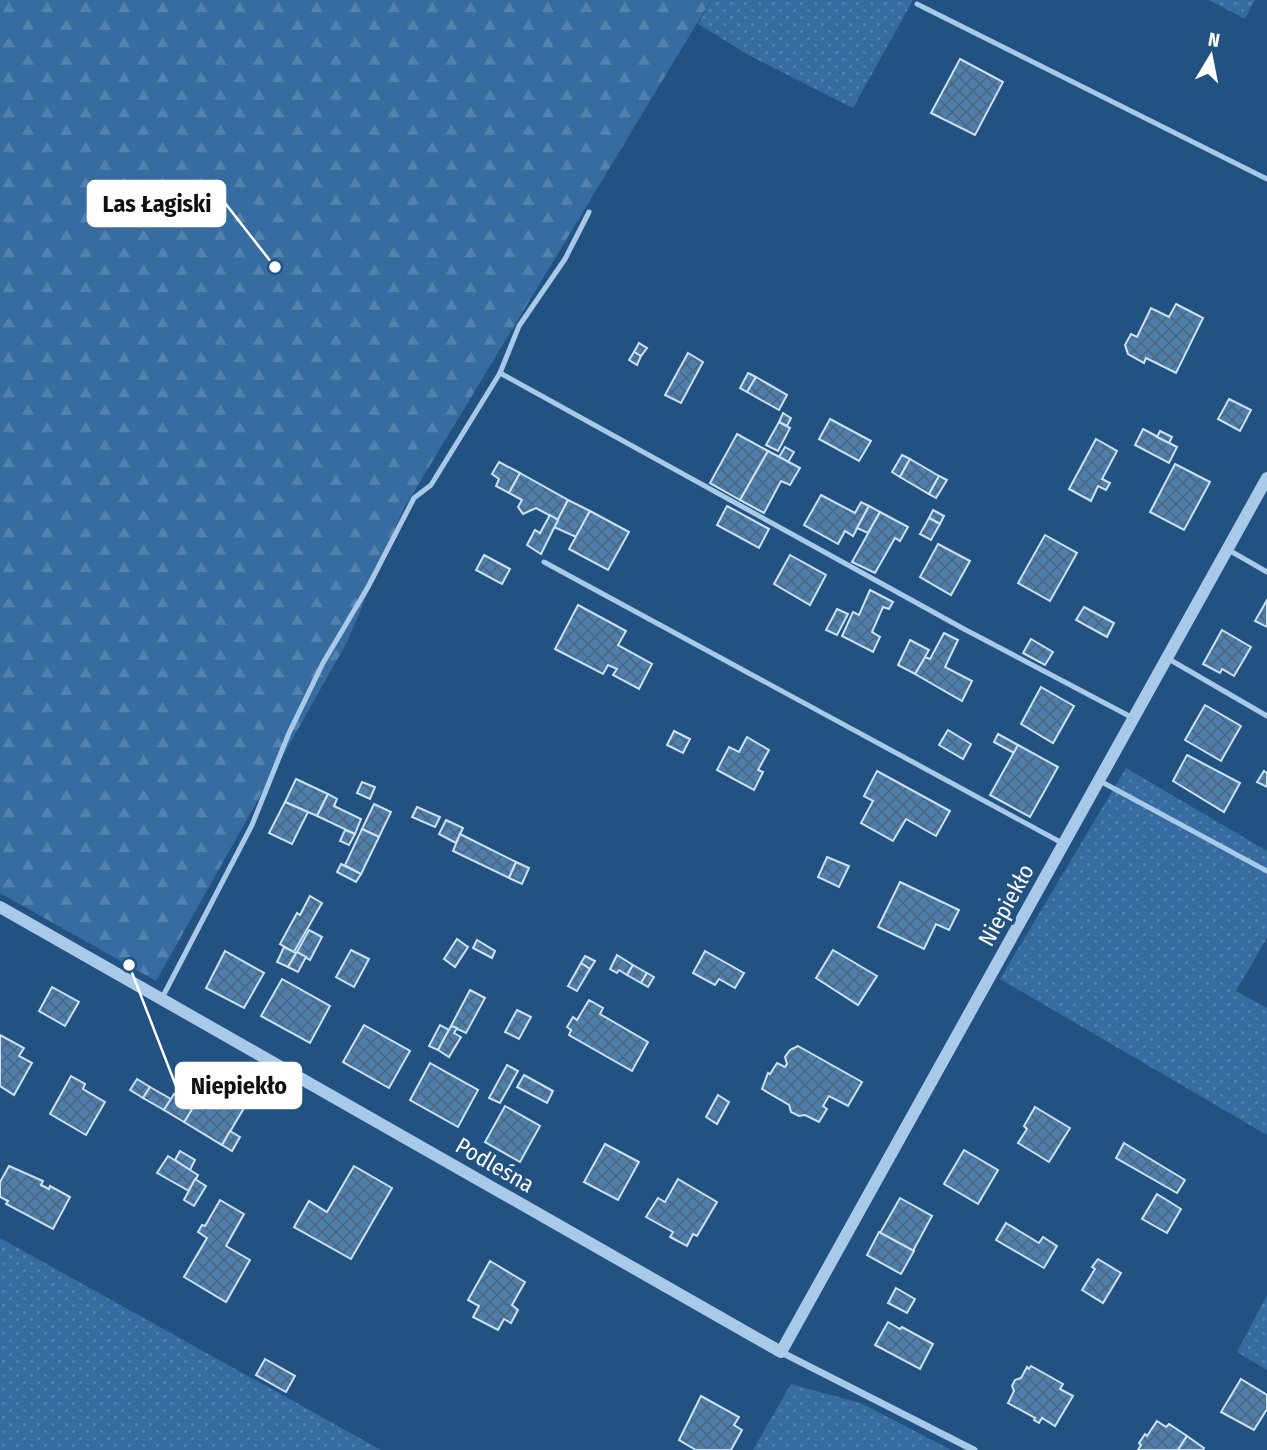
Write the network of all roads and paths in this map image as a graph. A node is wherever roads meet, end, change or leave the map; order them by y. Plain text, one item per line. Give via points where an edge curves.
1 (917, 4) dead end
2 (1267, 179) edge
3 (589, 212) dead end
4 (500, 373) junction
5 (1267, 478) edge
6 (1227, 549) junction
7 (544, 562) dead end
8 (1267, 572) edge
9 (1167, 658) junction
10 (1267, 716) edge
11 (1134, 718) junction
12 (1100, 780) junction
13 (1063, 844) junction
14 (1267, 871) edge
15 (0, 907) edge
16 (162, 998) junction
17 (781, 1352) junction
18 (975, 1450) edge

1 - 2 lane
3 - 4 lane via 565,259 519,326
4 - 11 lane
4 - 16 lane via 431,485 414,498 323,663 252,825
5 - 6 street, Niepiekło
6 - 8 lane
6 - 9 street, Niepiekło
7 - 13 lane
9 - 10 lane
9 - 11 street, Niepiekło
11 - 12 street, Niepiekło
12 - 13 street, Niepiekło
12 - 14 lane
13 - 17 street, Niepiekło
15 - 16 street, Podleśna
16 - 17 street, Podleśna
17 - 18 street, Podleśna

